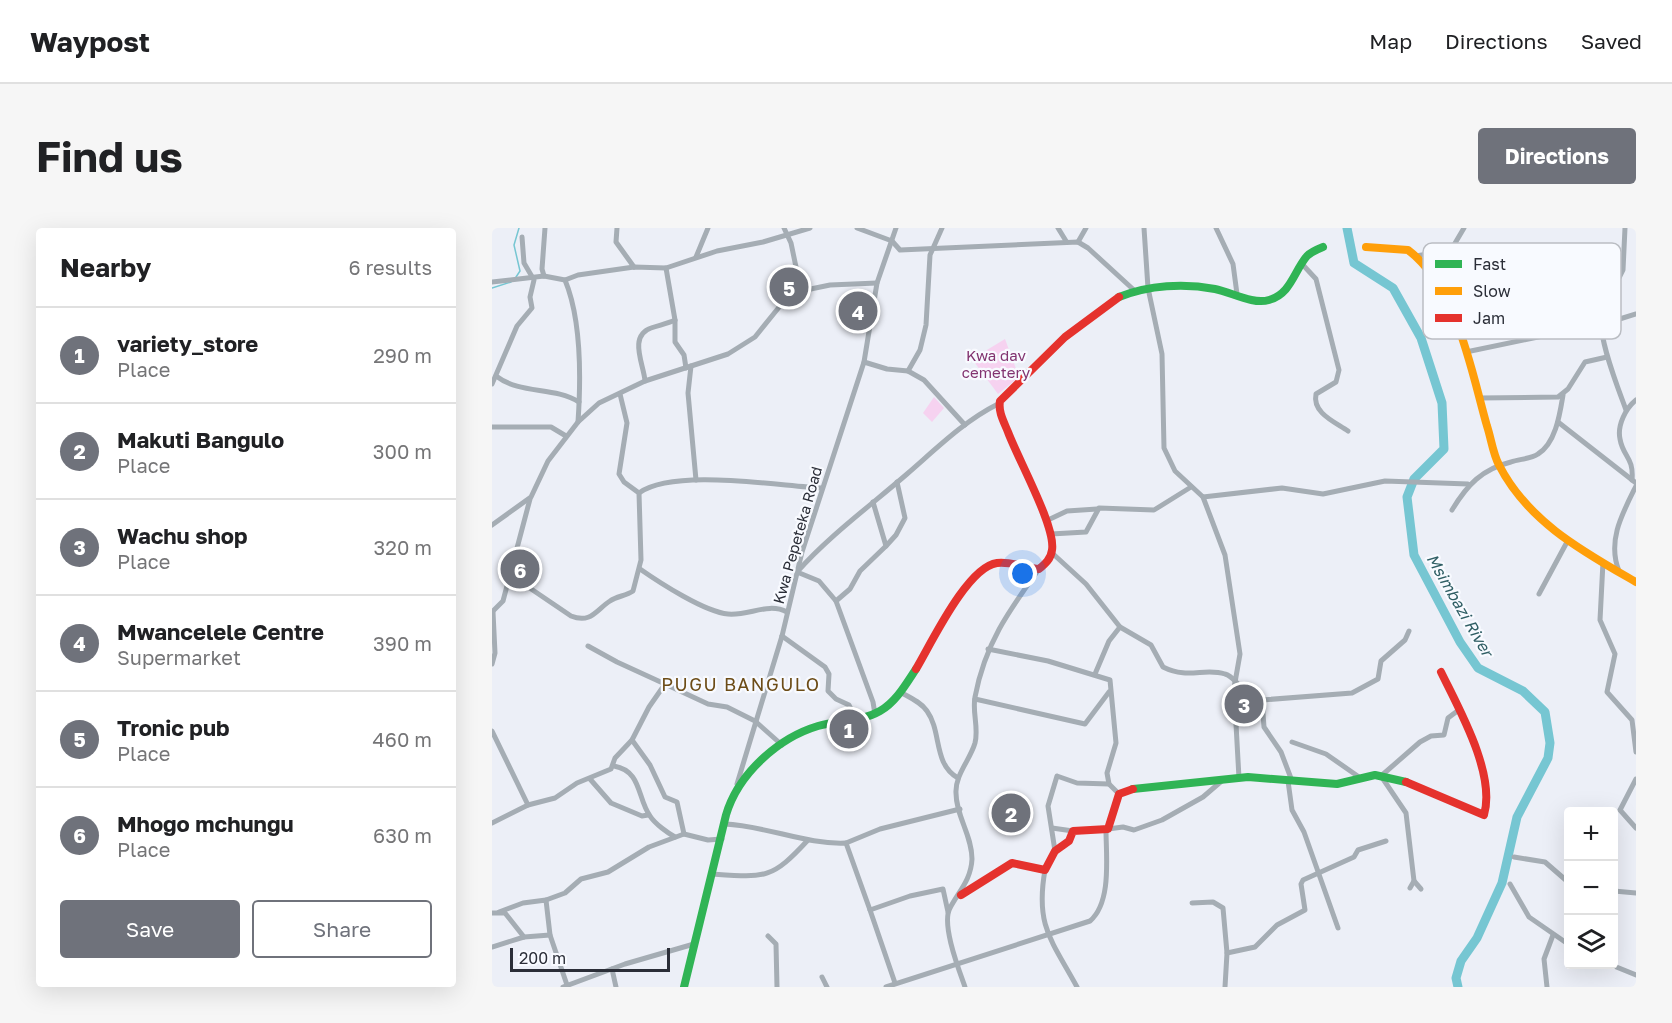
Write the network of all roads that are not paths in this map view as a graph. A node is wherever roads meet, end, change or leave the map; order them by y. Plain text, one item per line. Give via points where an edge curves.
1 (545, 228) edge
2 (617, 228) edge
3 (708, 228) edge
4 (810, 228) edge
5 (857, 228) edge
6 (896, 228) edge
7 (942, 228) edge
8 (1058, 228) edge
9 (1086, 228) edge
10 (1144, 228) edge
11 (1216, 228) edge
12 (1464, 228) edge
13 (1625, 228) edge
14 (785, 231) edge
15 (522, 237) dead end
16 (892, 241) junction
17 (1066, 241) junction
18 (1078, 242) junction
19 (1455, 243) edge
20 (1323, 247) dead end
21 (1366, 247) dead end
22 (932, 249) junction
23 (1423, 255) edge
24 (1416, 256) junction
25 (696, 257) junction
26 (1423, 264) edge
27 (1303, 265) junction
28 (634, 267) junction
29 (666, 268) junction
30 (1621, 274) edge
31 (544, 276) junction
32 (532, 277) junction
33 (565, 280) junction
34 (492, 282) edge
35 (877, 284) junction
36 (1148, 288) junction
37 (801, 291) junction
38 (1135, 291) junction
39 (1237, 294) junction
40 (1636, 314) edge
41 (1621, 318) edge
42 (675, 320) junction
43 (1461, 339) edge
44 (1529, 339) edge
45 (1604, 339) edge
46 (1466, 352) junction
47 (1607, 357) junction
48 (864, 362) junction
49 (688, 367) junction
50 (908, 371) junction
51 (496, 376) junction
52 (645, 381) junction
53 (492, 384) edge
54 (620, 394) junction
55 (1563, 395) junction
56 (1479, 398) junction
57 (1636, 399) edge
58 (579, 402) junction
59 (998, 404) junction
60 (1626, 410) junction
61 (578, 422) junction
62 (1558, 422) junction
63 (966, 425) junction
64 (492, 427) edge
65 (1348, 431) dead end
66 (566, 436) junction
67 (1498, 465) junction
68 (696, 480) junction
69 (897, 482) junction
70 (1635, 483) edge
71 (1468, 484) junction
72 (1191, 487) junction
73 (822, 488) junction
74 (639, 493) junction
75 (531, 497) junction
76 (1203, 497) junction
77 (873, 502) junction
78 (1097, 509) junction
79 (1452, 510) dead end
80 (1048, 520) junction
81 (492, 525) edge
82 (1051, 534) junction
83 (1567, 542) junction
84 (886, 546) junction
85 (1051, 552) junction
86 (1603, 562) junction
87 (640, 569) junction
88 (1039, 569) junction
89 (1619, 571) junction
90 (797, 572) junction
91 (512, 576) junction
92 (1636, 582) edge
93 (1539, 594) dead end
94 (836, 601) junction
95 (493, 612) edge
96 (787, 612) junction
97 (1120, 627) junction
98 (1409, 632) dead end
99 (782, 636) junction
100 (588, 646) dead end
101 (988, 649) junction
102 (492, 664) edge
103 (1441, 672) dead end
104 (1095, 674) junction
105 (1235, 681) junction
106 (666, 684) junction
107 (1110, 691) junction
108 (900, 692) junction
109 (975, 699) junction
110 (1262, 700) junction
111 (1460, 709) junction
112 (875, 714) junction
113 (754, 721) junction
114 (857, 721) junction
115 (492, 731) edge
116 (632, 740) junction
117 (1292, 742) dead end
118 (782, 745) junction
119 (1636, 749) edge
120 (614, 766) junction
121 (1381, 776) junction
122 (1359, 777) junction
123 (958, 778) junction
124 (1239, 778) junction
125 (590, 779) junction
126 (1224, 779) junction
127 (1636, 779) edge
128 (1290, 781) junction
129 (1109, 784) junction
130 (735, 792) junction
131 (1119, 794) junction
132 (528, 805) junction
133 (960, 809) junction
134 (648, 815) junction
135 (492, 823) edge
136 (725, 824) junction
137 (1052, 828) junction
138 (1636, 828) edge
139 (1107, 830) junction
140 (1074, 831) junction
141 (684, 834) junction
142 (675, 837) junction
143 (722, 839) junction
144 (808, 840) junction
145 (1386, 841) dead end
146 (846, 843) junction
147 (1055, 851) junction
148 (1514, 857) dead end
149 (1045, 870) junction
150 (1317, 873) junction
151 (713, 874) junction
152 (1564, 878) edge
153 (1414, 880) junction
154 (1510, 884) dead end
155 (1410, 888) dead end
156 (1420, 889) dead end
157 (1618, 891) edge
158 (1636, 893) edge
159 (961, 895) junction
160 (546, 900) junction
161 (1192, 903) dead end
162 (870, 910) junction
163 (499, 912) junction
164 (492, 913) edge
165 (948, 913) junction
166 (1338, 928) dead end
167 (550, 935) junction
168 (1553, 935) junction
169 (768, 936) dead end
170 (1047, 936) junction
171 (524, 937) junction
172 (1564, 941) edge
173 (694, 944) junction
174 (492, 947) edge
175 (1227, 953) junction
176 (957, 965) junction
177 (1618, 968) edge
178 (612, 969) junction
179 (1636, 975) edge
180 (822, 977) dead end
181 (895, 983) junction
182 (565, 986) edge
183 (615, 987) edge
184 (684, 987) edge
185 (777, 987) edge
186 (827, 987) edge
187 (886, 987) edge
188 (965, 987) edge
189 (1077, 987) edge
190 (1225, 987) edge
191 (1547, 987) edge

1 - 31 street
2 - 28 street via 616,242
3 - 25 street
4 - 14 street
5 - 16 street
6 - 16 street, Kwa Pepeteka Road
7 - 22 street
8 - 17 street
9 - 18 street
10 - 36 street
11 - 39 street via 1230,252
12 - 19 street
13 - 30 street
14 - 25 street via 763,242
14 - 37 street via 792,245
15 - 32 street via 525,263
16 - 22 street via 900,250
16 - 35 street, Kwa Pepeteka Road
17 - 18 street
17 - 22 street
18 - 38 street
20 - 27 street via 1308,254
21 - 24 street via 1408,250
22 - 50 street via 926,325 920,350
23 - 24 street
24 - 26 street
25 - 29 street
27 - 39 street via 1284,293 1275,298 1258,301
27 - 65 street via 1316,279 1339,370 1336,382 1316,394 1316,403 1320,412
28 - 29 street
28 - 33 street
29 - 42 street
31 - 32 street
31 - 33 street
32 - 34 street
32 - 51 street via 532,308 517,326
33 - 58 street via 577,341
35 - 37 street via 830,285
35 - 48 street, Kwa Pepeteka Road
36 - 38 street
36 - 39 street via 1180,286
36 - 72 street via 1162,354 1164,448 1175,471
37 - 49 street via 789,297 748,343 722,357
38 - 59 street via 1108,304 1065,337
40 - 41 street
42 - 49 street via 675,342
42 - 52 street via 650,328 640,340
43 - 46 street
44 - 46 street
45 - 47 street
46 - 56 street
47 - 55 street via 1585,362
47 - 60 street
48 - 50 street
48 - 73 street, Kwa Pepeteka Road
49 - 52 street
49 - 68 street
50 - 63 street via 924,380
51 - 53 street
51 - 58 street via 509,385 566,394
52 - 54 street
54 - 61 street via 599,403
54 - 74 street via 627,428 619,474
55 - 56 street
55 - 62 street
56 - 67 street
57 - 60 street
58 - 61 street
59 - 63 street
59 - 80 street
60 - 70 street via 1620,439 1633,465
61 - 66 street
62 - 67 street via 1538,454
62 - 70 street
63 - 69 street
64 - 66 street via 551,427
66 - 75 street via 542,470
67 - 71 street
67 - 83 street via 1532,511
68 - 73 street
68 - 74 street via 656,484
69 - 77 street
69 - 84 street via 905,518
70 - 89 street via 1614,541 1613,554
71 - 76 street via 1385,481 1323,494 1282,488
71 - 79 street
72 - 76 street
72 - 78 street via 1154,510
73 - 90 street, Kwa Pepeteka Road
74 - 87 street
75 - 81 street
75 - 91 street
76 - 105 street via 1225,555 1239,647 1240,666
77 - 84 street
77 - 90 street
78 - 80 street via 1067,511
78 - 82 street via 1086,532
80 - 82 street
82 - 85 street
83 - 86 street
83 - 93 street
84 - 94 street
85 - 88 street
85 - 97 street via 1092,590
86 - 89 street
86 - 119 street via 1600,620 1615,654 1607,692 1632,720
87 - 91 street via 633,591 610,600 592,617 582,620
87 - 96 street via 714,612 740,614 775,607
88 - 101 street via 1000,623
88 - 108 street via 997,562 984,568 965,588
89 - 92 street
90 - 94 street via 819,581
90 - 96 street, Kwa Pepeteka Road
91 - 95 street via 503,601
94 - 112 street
95 - 102 street
96 - 99 street, Kwa Pepeteka Road
97 - 104 street via 1101,656
97 - 105 street via 1151,645 1167,669 1186,675 1217,672
98 - 110 street via 1381,661 1378,679 1355,691
99 - 113 street, Kwa Pepeteka Road
99 - 114 street via 825,667 829,674 828,691 849,705
100 - 106 street
101 - 104 street
101 - 109 street
103 - 111 street
104 - 107 street via 1110,680
105 - 110 street via 1248,691 1257,690
105 - 124 street
106 - 113 street via 708,705 727,707
106 - 116 street via 648,707
107 - 109 street via 1085,724
107 - 129 street via 1116,742 1107,767
108 - 112 street
108 - 123 street via 928,712 942,759
109 - 123 street via 975,742
110 - 128 street via 1264,727 1281,752
111 - 121 street via 1448,718 1444,735 1431,736 1418,744
111 - 121 street via 1477,744 1487,805 1485,814 1479,815 1408,782
112 - 114 street
113 - 118 street
113 - 130 street, Kwa Pepeteka Road
114 - 118 street via 817,726
115 - 132 street
116 - 120 street via 615,758
116 - 141 street via 665,797 677,802
117 - 122 street via 1326,754
118 - 130 street
120 - 125 street
120 - 134 street via 625,769 638,782
121 - 122 street
121 - 153 street via 1406,813
122 - 128 street via 1337,784
123 - 133 street via 956,796
124 - 126 street
124 - 128 street
125 - 132 street via 555,798
125 - 134 street via 611,803
126 - 131 street via 1128,789
126 - 139 street via 1203,797 1162,820 1134,830
127 - 138 street via 1620,810
128 - 150 street via 1292,810 1304,832
129 - 131 street
129 - 137 street via 1077,783 1057,776 1048,802
130 - 136 street
131 - 139 street
132 - 135 street
133 - 146 street
133 - 159 street via 971,842 972,861
134 - 142 street
136 - 143 street
136 - 144 street via 765,828
137 - 140 street
137 - 147 street
139 - 140 street
139 - 170 street via 1098,913 1090,921
140 - 147 street via 1069,841
141 - 142 street
141 - 143 street
142 - 160 street via 649,847 608,872 581,879
143 - 151 street
144 - 146 street
144 - 151 street via 772,873
145 - 150 street via 1358,850 1353,857
146 - 162 street
147 - 149 street
148 - 152 street via 1545,862
149 - 159 street via 1012,863
149 - 170 street via 1042,906
150 - 166 street
150 - 175 street via 1301,881 1305,910 1277,925 1255,947
151 - 173 street
153 - 155 street
153 - 156 street
154 - 168 street via 1529,917
157 - 158 street
159 - 165 street
160 - 163 street
160 - 167 street
161 - 175 street via 1221,905
162 - 165 street via 941,889 946,893
162 - 181 street
163 - 164 street
163 - 171 street via 505,913
165 - 176 street
167 - 171 street
167 - 182 street
168 - 172 street
168 - 191 street via 1545,959
169 - 185 street via 776,944
170 - 176 street
170 - 189 street
171 - 174 street
173 - 178 street
173 - 184 street
175 - 190 street
176 - 181 street
176 - 188 street
177 - 179 street
178 - 182 street
178 - 183 street
180 - 186 street
181 - 187 street

